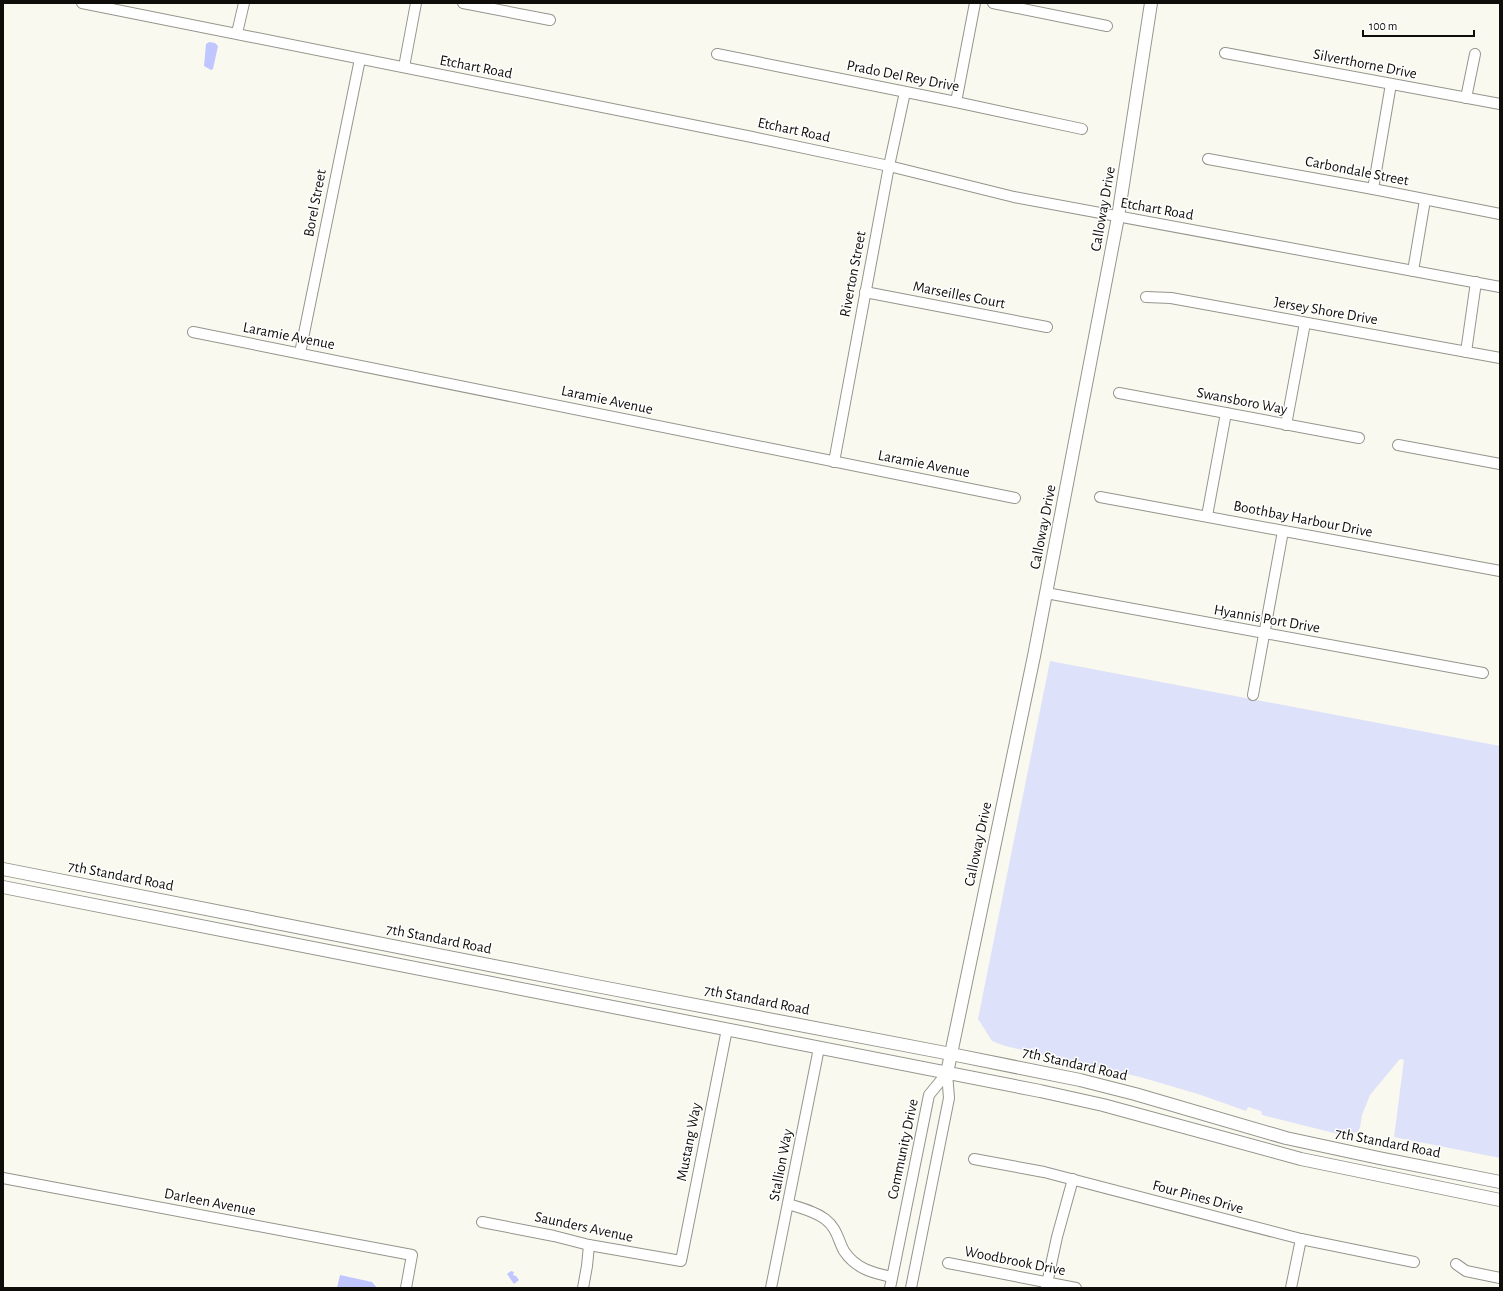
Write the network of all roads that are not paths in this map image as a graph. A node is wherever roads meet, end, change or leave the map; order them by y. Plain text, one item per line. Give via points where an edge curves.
1 (82, 3) edge
2 (244, 3) edge
3 (416, 3) edge
4 (463, 3) edge
5 (975, 3) edge
6 (993, 3) edge
7 (1151, 3) edge
8 (550, 20) dead end
9 (1107, 26) dead end
10 (237, 34) junction
11 (1225, 52) dead end
12 (717, 54) dead end
13 (1475, 54) dead end
14 (360, 59) junction
15 (404, 67) junction
16 (1391, 84) junction
17 (905, 92) junction
18 (1466, 98) junction
19 (956, 102) junction
20 (1500, 104) edge
21 (1082, 129) dead end
22 (1208, 159) dead end
23 (889, 166) junction
24 (1373, 189) junction
25 (1425, 200) junction
26 (1500, 214) edge
27 (1118, 217) junction
28 (1413, 270) junction
29 (1476, 282) junction
30 (1500, 287) edge
31 (865, 292) junction
32 (1146, 297) dead end
33 (1306, 323) junction
34 (1047, 327) dead end
35 (193, 332) dead end
36 (1466, 352) junction
37 (300, 353) junction
38 (1500, 358) edge
39 (1119, 393) dead end
40 (1226, 413) junction
41 (1286, 425) junction
42 (1359, 438) dead end
43 (1398, 445) dead end
44 (834, 462) junction
45 (1500, 464) edge
46 (1100, 497) dead end
47 (1015, 498) dead end
48 (1207, 516) junction
49 (1283, 531) junction
50 (1500, 571) edge
51 (1046, 593) junction
52 (1264, 634) junction
53 (1483, 673) dead end
54 (1253, 695) dead end
55 (3, 869) edge
56 (3, 886) edge
57 (727, 1029) junction
58 (820, 1048) junction
59 (951, 1054) junction
60 (947, 1073) junction
61 (974, 1159) dead end
62 (3, 1178) edge
63 (1073, 1179) junction
64 (1500, 1182) edge
65 (1500, 1200) edge
66 (788, 1204) junction
67 (482, 1222) dead end
68 (1300, 1239) junction
69 (589, 1245) junction
70 (681, 1261) joint
71 (1414, 1262) dead end
72 (948, 1263) dead end
73 (1456, 1264) dead end
74 (892, 1277) junction
75 (1500, 1278) edge
76 (1047, 1285) edge
77 (406, 1288) edge
78 (583, 1288) edge
79 (771, 1288) edge
80 (890, 1288) edge
81 (911, 1288) edge
82 (1076, 1288) edge
83 (1291, 1288) edge

1 - 10 street, Etchart Road
2 - 10 street
3 - 15 street
4 - 8 street
5 - 19 street
6 - 9 street
7 - 27 main road, Calloway Drive
10 - 14 street, Etchart Road
11 - 16 street, Silverthorne Drive
12 - 17 street, Prado Del Rey Drive
13 - 18 street
14 - 15 street, Etchart Road
14 - 37 street, Borel Street
15 - 23 street, Etchart Road
16 - 18 street, Silverthorne Drive
16 - 24 street
17 - 19 street, Prado Del Rey Drive
17 - 23 street, Riverton Street
18 - 20 street, Silverthorne Drive
19 - 21 street, Prado Del Rey Drive
22 - 24 street, Carbondale Street
23 - 27 street, Etchart Road via 1014,197
23 - 31 street, Riverton Street
24 - 25 street, Carbondale Street
25 - 26 street, Carbondale Street
25 - 28 street
27 - 28 street, Etchart Road
27 - 51 main road, Calloway Drive
28 - 29 street, Etchart Road
29 - 30 street, Etchart Road
29 - 36 street
31 - 34 street, Marseilles Court
31 - 44 street, Riverton Street
32 - 33 street, Jersey Shore Drive via 1171,298
33 - 36 street, Jersey Shore Drive
33 - 41 street
35 - 37 street, Laramie Avenue
36 - 38 street, Jersey Shore Drive
37 - 44 street, Laramie Avenue
39 - 40 street, Swansboro Way
40 - 41 street, Swansboro Way
40 - 48 street
41 - 42 street, Swansboro Way
43 - 45 street
44 - 47 street, Laramie Avenue
46 - 48 street, Boothbay Harbour Drive
48 - 49 street, Boothbay Harbour Drive
49 - 50 street, Boothbay Harbour Drive
49 - 52 street
51 - 52 street, Hyannis Port Drive
51 - 59 main road, Calloway Drive
52 - 53 street, Hyannis Port Drive
52 - 54 street
55 - 59 main road, 7th Standard Road via 591,986
56 - 57 main road
57 - 58 main road
57 - 70 street, Mustang Way
58 - 60 main road
58 - 66 street, Stallion Way
59 - 60 main road, Calloway Drive
59 - 64 main road, 7th Standard Road via 1111,1088 1286,1138
60 - 65 main road via 1103,1105 1301,1159
60 - 74 street, Community Drive via 929,1095
60 - 81 street via 949,1098
61 - 63 street, Four Pines Drive
62 - 77 street, Darleen Avenue via 412,1255
63 - 68 street, Four Pines Drive
63 - 76 street
66 - 74 street via 808,1210 826,1220 837,1234 844,1251 862,1269
66 - 79 street, Stallion Way
67 - 69 street, Saunders Avenue
68 - 71 street, Four Pines Drive
68 - 83 street
69 - 70 street, Saunders Avenue
69 - 78 street
72 - 76 street, Woodbrook Drive
73 - 75 street via 1466,1271
74 - 80 street, Community Drive
76 - 82 street, Woodbrook Drive

